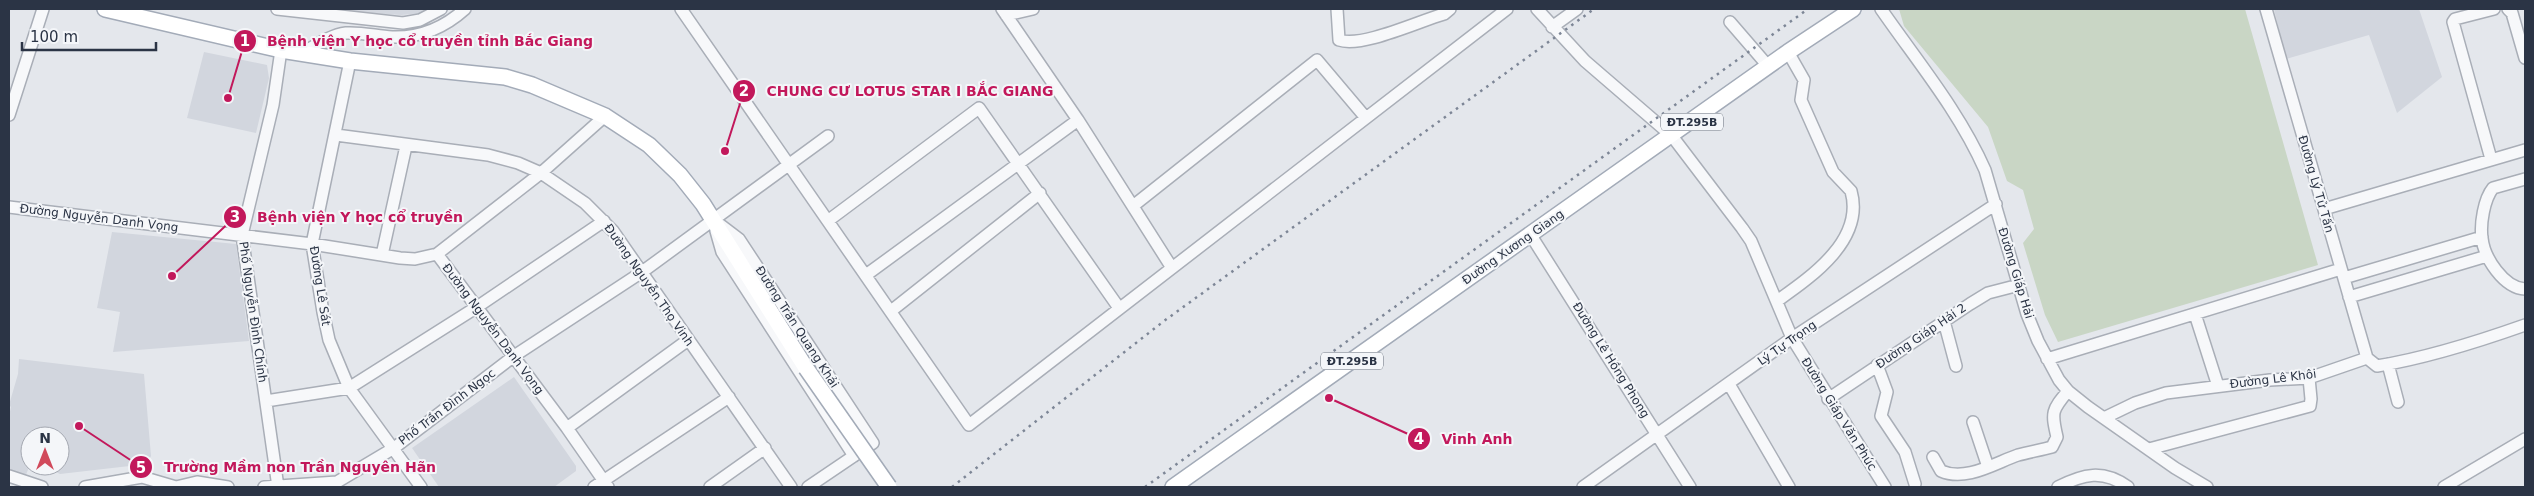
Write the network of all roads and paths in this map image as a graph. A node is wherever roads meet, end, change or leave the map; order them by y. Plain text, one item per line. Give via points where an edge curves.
1 (43, 9) edge
2 (105, 9) edge
3 (277, 9) edge
4 (440, 9) edge
5 (465, 9) edge
6 (681, 9) edge
7 (1033, 9) edge
8 (1337, 9) edge
9 (1450, 9) edge
10 (1507, 9) edge
11 (1537, 9) edge
12 (1577, 9) edge
13 (1853, 9) edge
14 (1881, 9) edge
15 (2266, 9) edge
16 (2494, 9) edge
17 (2508, 9) edge
18 (1004, 12) edge
19 (1730, 22) dead end
20 (1552, 27) junction
21 (281, 50) junction
22 (1788, 52) junction
23 (300, 54) junction
24 (2525, 58) edge
25 (350, 60) junction
26 (1768, 66) junction
27 (9, 115) edge
28 (605, 116) junction
29 (1366, 118) junction
30 (1078, 120) junction
31 (336, 135) junction
32 (828, 136) dead end
33 (1672, 136) junction
34 (406, 146) junction
35 (2525, 150) edge
36 (2492, 159) junction
37 (790, 163) junction
38 (1020, 163) junction
39 (541, 173) junction
40 (2525, 178) edge
41 (1040, 193) junction
42 (1996, 204) junction
43 (1133, 206) junction
44 (9, 207) edge
45 (2324, 209) junction
46 (712, 219) junction
47 (829, 220) junction
48 (604, 221) junction
49 (1530, 234) junction
50 (242, 235) junction
51 (2482, 237) junction
52 (312, 244) junction
53 (2459, 244) junction
54 (437, 254) junction
55 (382, 256) junction
56 (2487, 256) junction
57 (2464, 262) junction
58 (1172, 268) junction
59 (2366, 271) junction
60 (642, 272) junction
61 (2342, 273) junction
62 (866, 275) junction
63 (2019, 285) junction
64 (2525, 289) edge
65 (2371, 290) junction
66 (2349, 296) junction
67 (1777, 301) junction
68 (477, 307) junction
69 (1119, 308) junction
70 (891, 311) junction
71 (2195, 314) junction
72 (1944, 321) junction
73 (2525, 325) edge
74 (1792, 338) junction
75 (688, 340) junction
76 (514, 356) junction
77 (2367, 358) junction
78 (2047, 359) junction
79 (2388, 364) junction
80 (1878, 366) junction
81 (1956, 366) dead end
82 (2309, 378) junction
83 (1729, 384) junction
84 (2218, 386) junction
85 (348, 388) junction
86 (2068, 391) junction
87 (729, 397) junction
88 (1828, 399) junction
89 (266, 401) junction
90 (2398, 402) dead end
91 (2106, 417) junction
92 (1973, 422) dead end
93 (566, 428) junction
94 (1657, 434) junction
95 (2525, 439) edge
96 (394, 448) junction
97 (765, 448) junction
98 (2149, 449) junction
99 (854, 456) junction
100 (1933, 457) dead end
101 (1988, 466) junction
102 (9, 476) edge
103 (1915, 484) dead end
104 (338, 485) edge
105 (602, 485) edge
106 (1589, 485) edge
107 (278, 486) edge
108 (42, 487) edge
109 (85, 487) edge
110 (176, 487) edge
111 (228, 487) edge
112 (264, 487) edge
113 (421, 487) edge
114 (710, 487) edge
115 (791, 487) edge
116 (808, 487) edge
117 (889, 487) edge
118 (1173, 487) edge
119 (1690, 487) edge
120 (1789, 487) edge
121 (1885, 487) edge
122 (2058, 487) edge
123 (2128, 487) edge
124 (2206, 487) edge
125 (2444, 487) edge

1 - 27 street
2 - 21 main road, Đường Trần Quang Khải
3 - 4 street via 402,22 420,20
5 - 23 street via 443,26 416,36 345,34 329,38
6 - 37 street
7 - 18 street
8 - 9 street via 1337,35 1343,41 1392,32
10 - 29 street
11 - 20 street, Đường Giáp Văn Phúc
12 - 20 street
13 - 22 main road, Đường Xương Giang / ĐT.295B
14 - 42 street, Đường Giáp Hải via 1961,123 1985,170
15 - 45 street, Đường Lý Tử Tấn
16 - 36 street via 2453,22
17 - 24 street
18 - 30 street
19 - 26 street
20 - 33 street, Đường Giáp Văn Phúc via 1585,61
21 - 23 main road, Đường Trần Quang Khải
21 - 50 street, Phố Nguyễn Đình Chính via 273,105
22 - 26 main road, Đường Xương Giang / ĐT.295B
22 - 67 street via 1804,80 1801,100 1833,172 1851,191 1853,208 1846,232 1830,260
23 - 25 main road, Đường Trần Quang Khải
25 - 28 main road, Đường Trần Quang Khải via 506,77
25 - 31 street, Đường Lê Sát
26 - 33 main road, Đường Xương Giang / ĐT.295B
28 - 39 street
28 - 46 main road, Đường Trần Quang Khải via 666,160
29 - 43 street via 1317,60
29 - 58 street
30 - 38 street
30 - 43 street
31 - 34 street, Đường Nguyễn Thọ Vinh
31 - 52 street, Đường Lê Sát
32 - 37 street, Phố Trần Đình Ngọc
33 - 49 main road, Đường Xương Giang / ĐT.295B
33 - 67 street, Đường Giáp Văn Phúc via 1748,237
34 - 39 street, Đường Nguyễn Thọ Vinh via 488,155
34 - 55 street
35 - 36 street
36 - 45 street
37 - 46 street, Phố Trần Đình Ngọc
37 - 47 street
38 - 41 street
38 - 47 street via 979,108
38 - 62 street
39 - 48 street, Đường Nguyễn Thọ Vinh
39 - 54 street
40 - 51 street via 2493,188 2490,192 2486,200
41 - 69 street
41 - 70 street
42 - 63 street, Đường Giáp Hải
42 - 74 street, Lý Tự Trọng
43 - 58 street
44 - 50 street, Đường Nguyễn Danh Vọng
45 - 61 street, Đường Lý Tử Tấn
46 - 60 street, Phố Trần Đình Ngọc
46 - 99 street, Đường Trần Quang Khải via 722,252
46 - 99 street, Đường Trần Quang Khải via 739,239 873,443
46 - 117 main road, bridge via 806,368
47 - 62 street
48 - 60 street, Đường Nguyễn Thọ Vinh
48 - 68 street
49 - 94 street, Đường Lê Hồng Phong
49 - 118 main road, Đường Xương Giang / ĐT.295B
50 - 52 street, Đường Nguyễn Danh Vọng
50 - 89 street, Phố Nguyễn Đình Chính
51 - 53 street
51 - 56 street
52 - 55 street, Đường Nguyễn Danh Vọng
52 - 85 street, Đường Lê Sát via 329,340
53 - 57 street
53 - 59 street
54 - 55 street, Đường Nguyễn Danh Vọng via 415,259
54 - 68 street, Đường Nguyễn Danh Vọng
56 - 57 street
56 - 64 street via 2499,274 2515,287
57 - 65 street
58 - 69 street
59 - 61 street
59 - 65 street
60 - 75 street, Đường Nguyễn Thọ Vinh
60 - 76 street, Phố Trần Đình Ngọc
61 - 66 street, Đường Lý Tử Tấn
61 - 71 street
62 - 70 street
63 - 72 street, Đường Giáp Hải 2 via 1988,293
63 - 78 street, Đường Giáp Hải via 2034,332
65 - 66 street
66 - 77 street, Đường Lý Tử Tấn
67 - 74 street, Đường Giáp Văn Phúc
68 - 76 street, Đường Nguyễn Danh Vọng
68 - 85 street
69 - 70 street via 969,425
71 - 78 street
71 - 84 street
72 - 80 street, Đường Giáp Hải 2
72 - 81 street
73 - 79 street
74 - 83 street, Lý Tự Trọng
74 - 88 street, Đường Giáp Văn Phúc
75 - 87 street, Đường Nguyễn Thọ Vinh
75 - 93 street
76 - 93 street, Đường Nguyễn Danh Vọng
76 - 96 street, Phố Trần Đình Ngọc
77 - 79 street via 2377,366
77 - 82 street, Đường Lê Khôi
78 - 86 street, Đường Giáp Hải
79 - 90 street
80 - 88 street, Đường Giáp Hải 2
80 - 103 street via 1888,392 1881,416 1905,452
82 - 84 street, Đường Lê Khôi
82 - 98 street via 2310,406
83 - 94 street, Lý Tự Trọng
83 - 120 street
84 - 91 street, Đường Lê Khôi via 2151,396
85 - 89 street
85 - 96 street, Đường Lê Sát
86 - 91 street, Đường Giáp Hải
86 - 101 street via 2055,407 2052,417 2057,437 2052,447
87 - 97 street, Đường Nguyễn Thọ Vinh
87 - 105 street
88 - 121 street, Đường Giáp Văn Phúc
89 - 107 street, Phố Nguyễn Đình Chính
91 - 98 street, Đường Giáp Hải
92 - 101 street
93 - 105 street, Đường Nguyễn Danh Vọng
94 - 106 street, Lý Tự Trọng
94 - 119 street, Đường Lê Hồng Phong
95 - 125 street
96 - 104 street, Phố Trần Đình Ngọc
96 - 113 street, Đường Lê Sát
97 - 114 street
97 - 115 street, Đường Nguyễn Thọ Vinh
98 - 124 street, Đường Giáp Hải
99 - 116 street
100 - 101 street via 1941,471 1951,474
102 - 108 street
104 - 107 street, Phố Trần Đình Ngọc
107 - 112 street, Phố Trần Đình Ngọc
109 - 110 street via 142,477
110 - 111 street via 197,482
122 - 123 street via 2083,476 2096,475 2114,478

